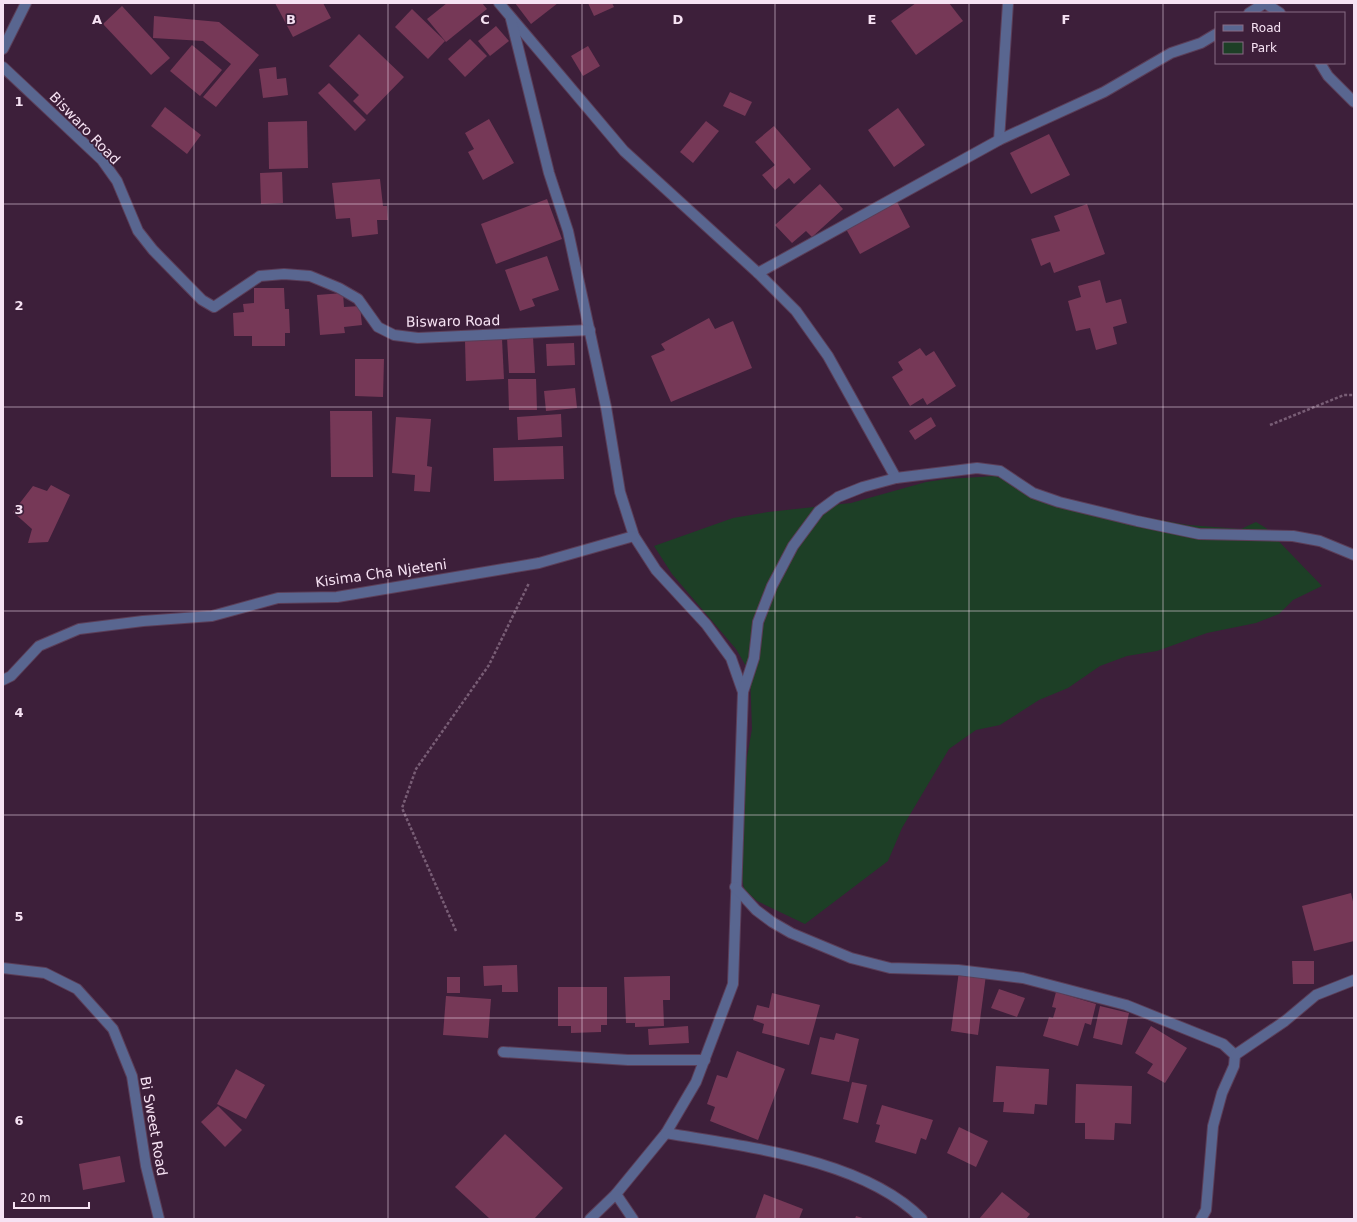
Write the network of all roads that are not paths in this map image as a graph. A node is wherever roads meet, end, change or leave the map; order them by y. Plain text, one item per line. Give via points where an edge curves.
1 (26, 3) edge
2 (499, 3) edge
3 (1008, 3) edge
4 (1265, 3) edge
5 (1252, 12) edge
6 (1278, 12) edge
7 (512, 19) junction
8 (1215, 35) edge
9 (3, 49) edge
10 (1321, 64) edge
11 (3, 67) edge
12 (1354, 102) edge
13 (999, 140) junction
14 (758, 273) junction
15 (590, 330) junction
16 (896, 478) junction
17 (634, 536) junction
18 (1354, 554) edge
19 (3, 680) edge
20 (743, 692) junction
21 (735, 887) junction
22 (3, 968) edge
23 (1354, 980) edge
24 (503, 1052) dead end
25 (1235, 1054) junction
26 (705, 1060) junction
27 (666, 1133) junction
28 (616, 1194) junction
29 (158, 1219) edge
30 (590, 1219) edge
31 (633, 1219) edge
32 (922, 1219) edge
33 (1201, 1219) edge

1 - 9 street
2 - 7 street
3 - 13 street
4 - 5 street
4 - 6 street
7 - 14 street via 624,151
7 - 15 street via 549,173 568,232
8 - 13 street via 1201,43 1171,53 1104,92
10 - 12 street via 1328,76
11 - 15 street, Biswaro Road via 102,160 117,181 138,231 202,300 214,306 260,276 284,274 310,276 339,288 358,300 378,327 394,335 418,338
13 - 14 street
14 - 16 street via 796,311 828,356
15 - 17 street via 620,492
16 - 18 street via 971,468 1000,471 1033,493 1137,521 1199,534 1293,536 1320,541
16 - 20 street via 838,497 819,511 793,546 772,586 758,622 754,658
17 - 19 street, Kisima Cha Njeteni via 539,563 337,597 278,598 212,616 79,629 39,646
17 - 20 street via 656,570 706,624 731,658
20 - 21 street
21 - 25 street via 756,910 772,922 791,933 851,958 890,968 958,970 1023,978 1126,1005 1223,1044
21 - 26 street via 733,984
22 - 29 street, Bi Sweet Road via 45,973 77,989 113,1029 132,1076 146,1166
23 - 25 street via 1316,995 1285,1021
24 - 26 street via 628,1060
25 - 33 street via 1234,1066 1222,1093 1213,1126 1206,1210
26 - 27 street via 696,1082
27 - 28 street
27 - 32 street via 779,1153 827,1167 872,1183 909,1205
28 - 30 street
28 - 31 street

